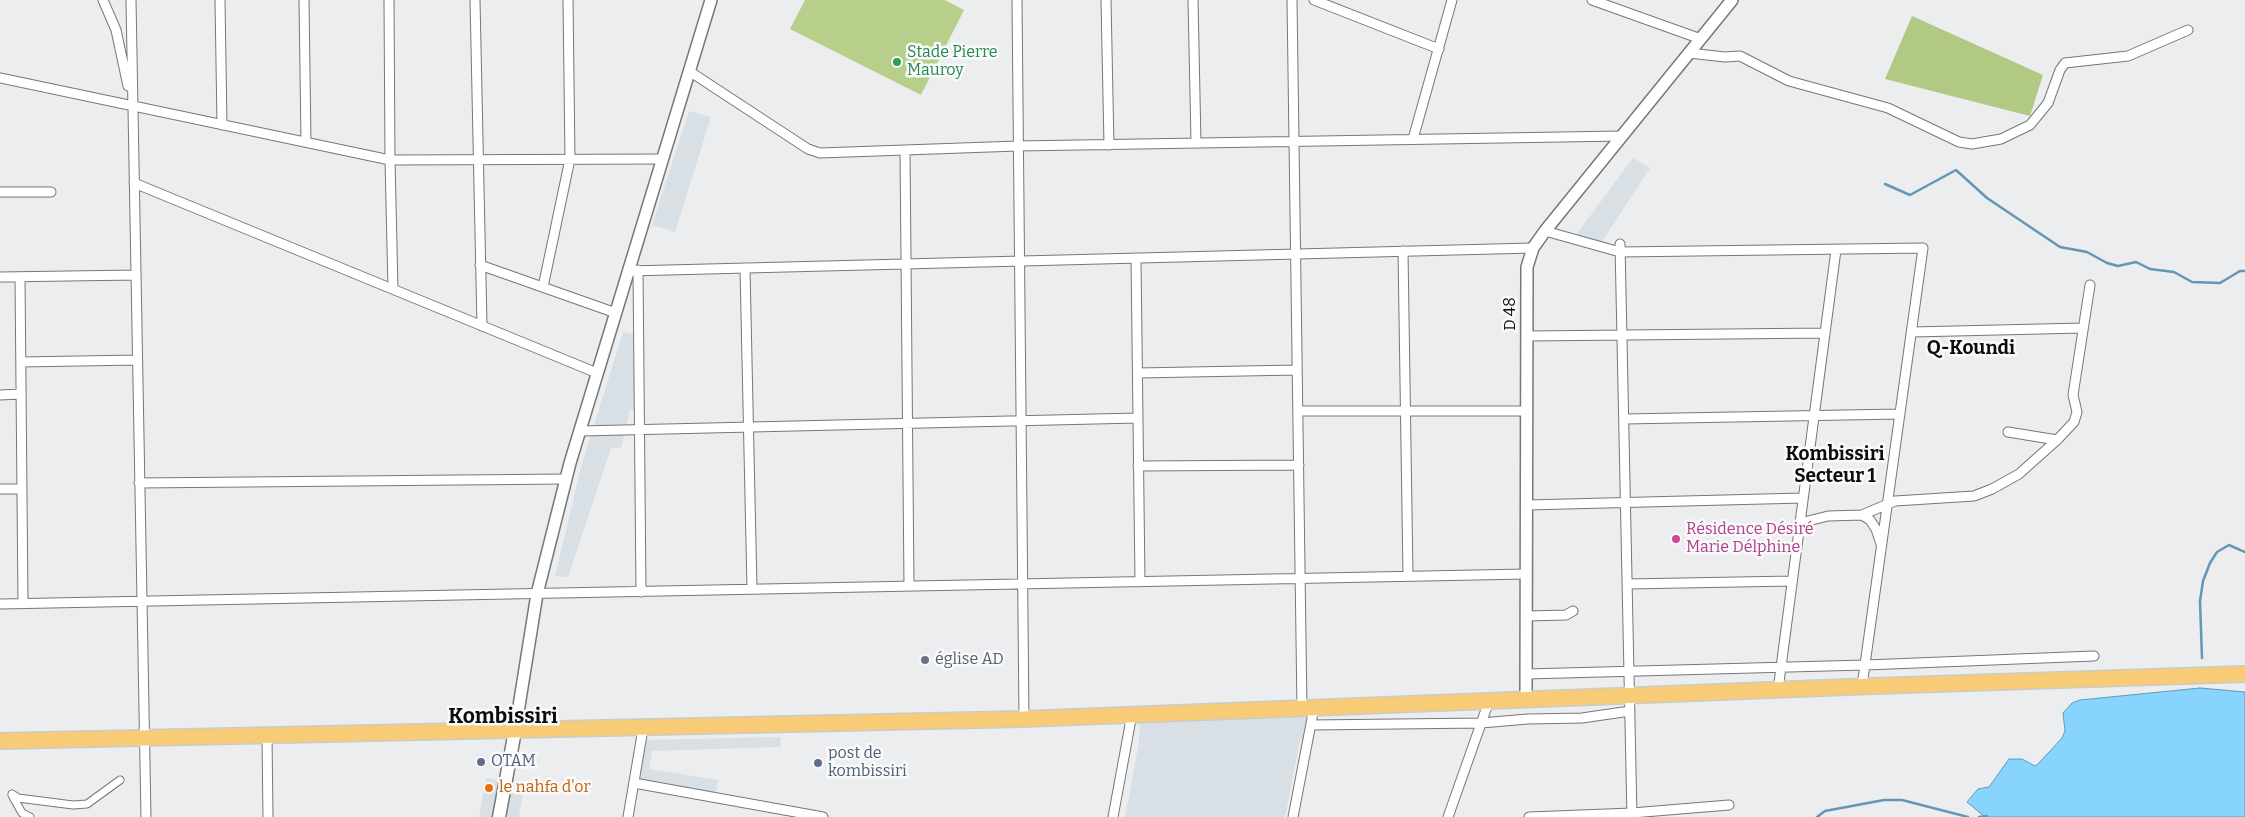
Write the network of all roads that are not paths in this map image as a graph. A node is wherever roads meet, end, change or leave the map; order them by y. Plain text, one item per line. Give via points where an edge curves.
1 (103, 0) edge
2 (130, 0) edge
3 (220, 0) edge
4 (304, 0) edge
5 (390, 0) edge
6 (475, 0) edge
7 (568, 0) edge
8 (711, 0) edge
9 (1016, 0) edge
10 (1106, 0) edge
11 (1193, 0) edge
12 (1292, 0) edge
13 (1314, 0) edge
14 (1452, 0) edge
15 (1592, 0) edge
16 (1732, 0) edge
17 (1605, 2) edge
18 (2188, 30) dead end
19 (1701, 39) junction
20 (1438, 49) junction
21 (1689, 53) junction
22 (690, 71) junction
23 (0, 78) edge
24 (132, 106) junction
25 (222, 125) junction
26 (1622, 136) junction
27 (1413, 139) junction
28 (306, 142) junction
29 (1294, 142) junction
30 (1196, 143) junction
31 (1109, 145) junction
32 (1018, 146) junction
33 (905, 150) junction
34 (478, 159) junction
35 (570, 159) junction
36 (663, 159) junction
37 (390, 160) junction
38 (134, 182) junction
39 (0, 192) edge
40 (51, 192) dead end
41 (1544, 231) junction
42 (1533, 248) junction
43 (1620, 248) junction
44 (1836, 250) junction
45 (1403, 251) junction
46 (1296, 254) junction
47 (1136, 258) junction
48 (1019, 261) junction
49 (906, 264) junction
50 (480, 265) junction
51 (745, 268) junction
52 (633, 270) junction
53 (136, 275) junction
54 (20, 277) junction
55 (0, 278) edge
56 (2090, 285) dead end
57 (543, 287) junction
58 (393, 289) junction
59 (616, 312) junction
60 (482, 326) junction
61 (2083, 328) junction
62 (1912, 332) junction
63 (1825, 333) junction
64 (1622, 335) junction
65 (1527, 336) junction
66 (137, 360) junction
67 (21, 362) junction
68 (1297, 370) junction
69 (597, 373) junction
70 (1138, 373) junction
71 (22, 394) junction
72 (0, 395) edge
73 (1298, 411) junction
74 (1406, 411) junction
75 (1527, 412) junction
76 (1900, 414) junction
77 (1814, 416) junction
78 (1138, 418) junction
79 (1624, 419) junction
80 (1021, 420) junction
81 (907, 423) junction
82 (748, 427) junction
83 (640, 430) junction
84 (580, 431) junction
85 (2008, 432) dead end
86 (2056, 440) junction
87 (1299, 465) junction
88 (1138, 466) junction
89 (566, 479) junction
90 (140, 483) junction
91 (0, 489) edge
92 (22, 489) junction
93 (1803, 498) junction
94 (1625, 502) junction
95 (1889, 503) junction
96 (1527, 504) junction
97 (1862, 515) junction
98 (1800, 523) junction
99 (1882, 545) junction
100 (1526, 574) junction
101 (1408, 576) junction
102 (1300, 578) junction
103 (1792, 581) junction
104 (1140, 582) junction
105 (1022, 584) junction
106 (1627, 584) junction
107 (909, 586) junction
108 (752, 589) junction
109 (641, 592) junction
110 (538, 594) junction
111 (142, 601) junction
112 (24, 603) junction
113 (0, 604) edge
114 (1573, 611) dead end
115 (1526, 616) junction
116 (2094, 656) dead end
117 (1865, 665) junction
118 (1781, 667) junction
119 (1629, 671) junction
120 (1526, 674) junction
121 (2245, 674) edge
122 (1862, 686) junction
123 (1778, 690) junction
124 (1629, 695) junction
125 (1526, 699) junction
126 (1489, 701) junction
127 (1308, 708) junction
128 (1630, 711) junction
129 (1132, 714) junction
130 (1024, 719) junction
131 (1482, 723) junction
132 (1311, 725) junction
133 (643, 729) junction
134 (514, 731) junction
135 (267, 736) junction
136 (144, 738) junction
137 (0, 741) edge
138 (120, 780) dead end
139 (634, 783) junction
140 (1729, 805) dead end
141 (1632, 815) edge
142 (30, 817) edge
143 (146, 817) edge
144 (268, 817) edge
145 (499, 817) edge
146 (628, 817) edge
147 (823, 817) edge
148 (1113, 817) edge
149 (1293, 817) edge
150 (1448, 817) edge
151 (1529, 817) edge
152 (1553, 817) edge

1 - 24 street via 116,30
2 - 24 street
3 - 25 street
4 - 28 street
5 - 37 street
6 - 34 street
7 - 35 street
8 - 22 street
9 - 32 street
10 - 31 street
11 - 30 street
12 - 29 street
13 - 20 street
14 - 20 street
15 - 17 street
16 - 19 street, D 48
17 - 19 street
18 - 21 street via 2128,56 2066,63 2060,70 2048,103 2030,125 2001,139 1972,144 1959,142 1888,108 1790,81 1740,56
19 - 21 street, D 48
20 - 27 street
21 - 26 street, D 48
22 - 33 street via 820,153
22 - 36 street
23 - 24 street
24 - 25 street
24 - 38 street
25 - 28 street
26 - 27 street
26 - 41 street, D 48
27 - 29 street
28 - 37 street
29 - 30 street
29 - 46 street
30 - 31 street
31 - 32 street
32 - 33 street
32 - 48 street
33 - 49 street
34 - 35 street
34 - 37 street
34 - 50 street
35 - 36 street
35 - 57 street
36 - 52 street
37 - 58 street
38 - 53 street
38 - 58 street
39 - 40 street
41 - 42 street, D 48
41 - 43 street
42 - 45 street
42 - 65 street, D 48 via 1527,267
43 - 44 street
43 - 64 street
44 - 62 street via 1923,248
44 - 63 street
45 - 46 street
45 - 74 street
46 - 47 street
46 - 68 street
47 - 48 street
47 - 70 street
48 - 49 street
48 - 80 street
49 - 51 street
49 - 81 street
50 - 57 street
50 - 60 street
51 - 52 street
51 - 82 street
52 - 59 street
52 - 83 street
53 - 54 street
53 - 66 street
54 - 55 street
54 - 67 street
56 - 61 street
57 - 59 street
58 - 60 street
59 - 69 street
60 - 69 street
61 - 62 street
61 - 86 street via 2073,395 2078,412 2074,422
62 - 76 street
63 - 64 street
63 - 77 street
64 - 65 street
64 - 79 street
65 - 75 street, D 48
66 - 67 street
66 - 90 street
67 - 71 street
68 - 70 street
68 - 73 street
69 - 84 street
70 - 78 street
71 - 72 street
71 - 92 street
73 - 74 street
73 - 87 street
74 - 75 street
74 - 101 street
75 - 96 street, D 48
76 - 77 street
76 - 95 street
77 - 79 street
77 - 93 street
78 - 80 street
78 - 88 street
79 - 94 street
80 - 81 street
80 - 105 street
81 - 82 street
81 - 107 street
82 - 83 street
82 - 108 street
83 - 84 street
83 - 109 street
84 - 89 street
85 - 86 street
86 - 95 street via 2019,474 1983,493
87 - 88 street
87 - 102 street
88 - 104 street
89 - 90 street
89 - 110 street
90 - 111 street
91 - 92 street
92 - 112 street
93 - 94 street
93 - 98 street
94 - 96 street
94 - 106 street
95 - 97 street
95 - 99 street
96 - 100 street, D 48
97 - 98 street via 1828,516
97 - 99 street via 1870,520
98 - 103 street
99 - 117 street
100 - 101 street
100 - 115 street, D 48
101 - 102 street
102 - 104 street
102 - 127 street
103 - 106 street
103 - 118 street
104 - 105 street
105 - 107 street
105 - 130 street
106 - 119 street
107 - 108 street
108 - 109 street
109 - 110 street
110 - 111 street
110 - 134 street
111 - 112 street
111 - 136 street
112 - 113 street
114 - 115 street via 1566,615
115 - 120 street, D 48
116 - 117 street
117 - 118 street
117 - 122 street
118 - 119 street
118 - 123 street
119 - 120 street
119 - 124 street
120 - 125 street, D 48
121 - 122 highway
122 - 123 highway
123 - 124 highway
124 - 125 highway
124 - 128 street
125 - 126 highway
126 - 127 highway
126 - 131 street
127 - 129 highway
127 - 132 street
128 - 131 street via 1582,718
128 - 141 street
129 - 130 highway
129 - 148 street
130 - 133 highway
131 - 132 street
131 - 150 street
132 - 149 street
133 - 134 highway
133 - 139 street
134 - 135 highway
134 - 145 main road
135 - 136 highway
135 - 144 street
136 - 137 highway
136 - 143 street
138 - 142 street via 87,804 28,800 12,794 22,814
139 - 146 street
139 - 147 street
140 - 141 street
141 - 152 street
151 - 152 street

